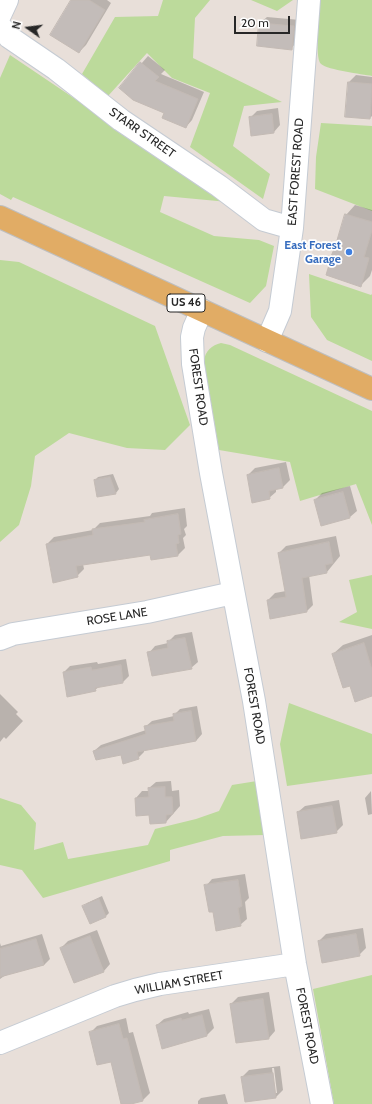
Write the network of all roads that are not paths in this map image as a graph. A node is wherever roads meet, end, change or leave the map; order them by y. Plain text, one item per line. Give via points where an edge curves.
1 (7, 0) edge
2 (309, 0) edge
3 (0, 15) edge
4 (0, 26) edge
5 (0, 217) edge
6 (292, 228) junction
7 (202, 310) junction
8 (267, 341) junction
9 (372, 389) edge
10 (233, 593) junction
11 (0, 639) edge
12 (295, 964) junction
13 (0, 1043) edge
14 (322, 1104) edge

1 - 3 street
2 - 6 street, EAST FOREST ROAD
4 - 6 street, STARR STREET via 9,36 121,120 219,186 264,220
5 - 7 main road, US 46
6 - 8 street, EAST FOREST ROAD via 280,311
7 - 8 main road, US 46
7 - 10 street, FOREST ROAD via 192,337 193,364
8 - 9 main road, US 46
10 - 11 street, ROSE LANE via 147,612 13,634
10 - 12 street, FOREST ROAD via 254,701
12 - 13 street, WILLIAM STREET via 135,990
12 - 14 street, FOREST ROAD

